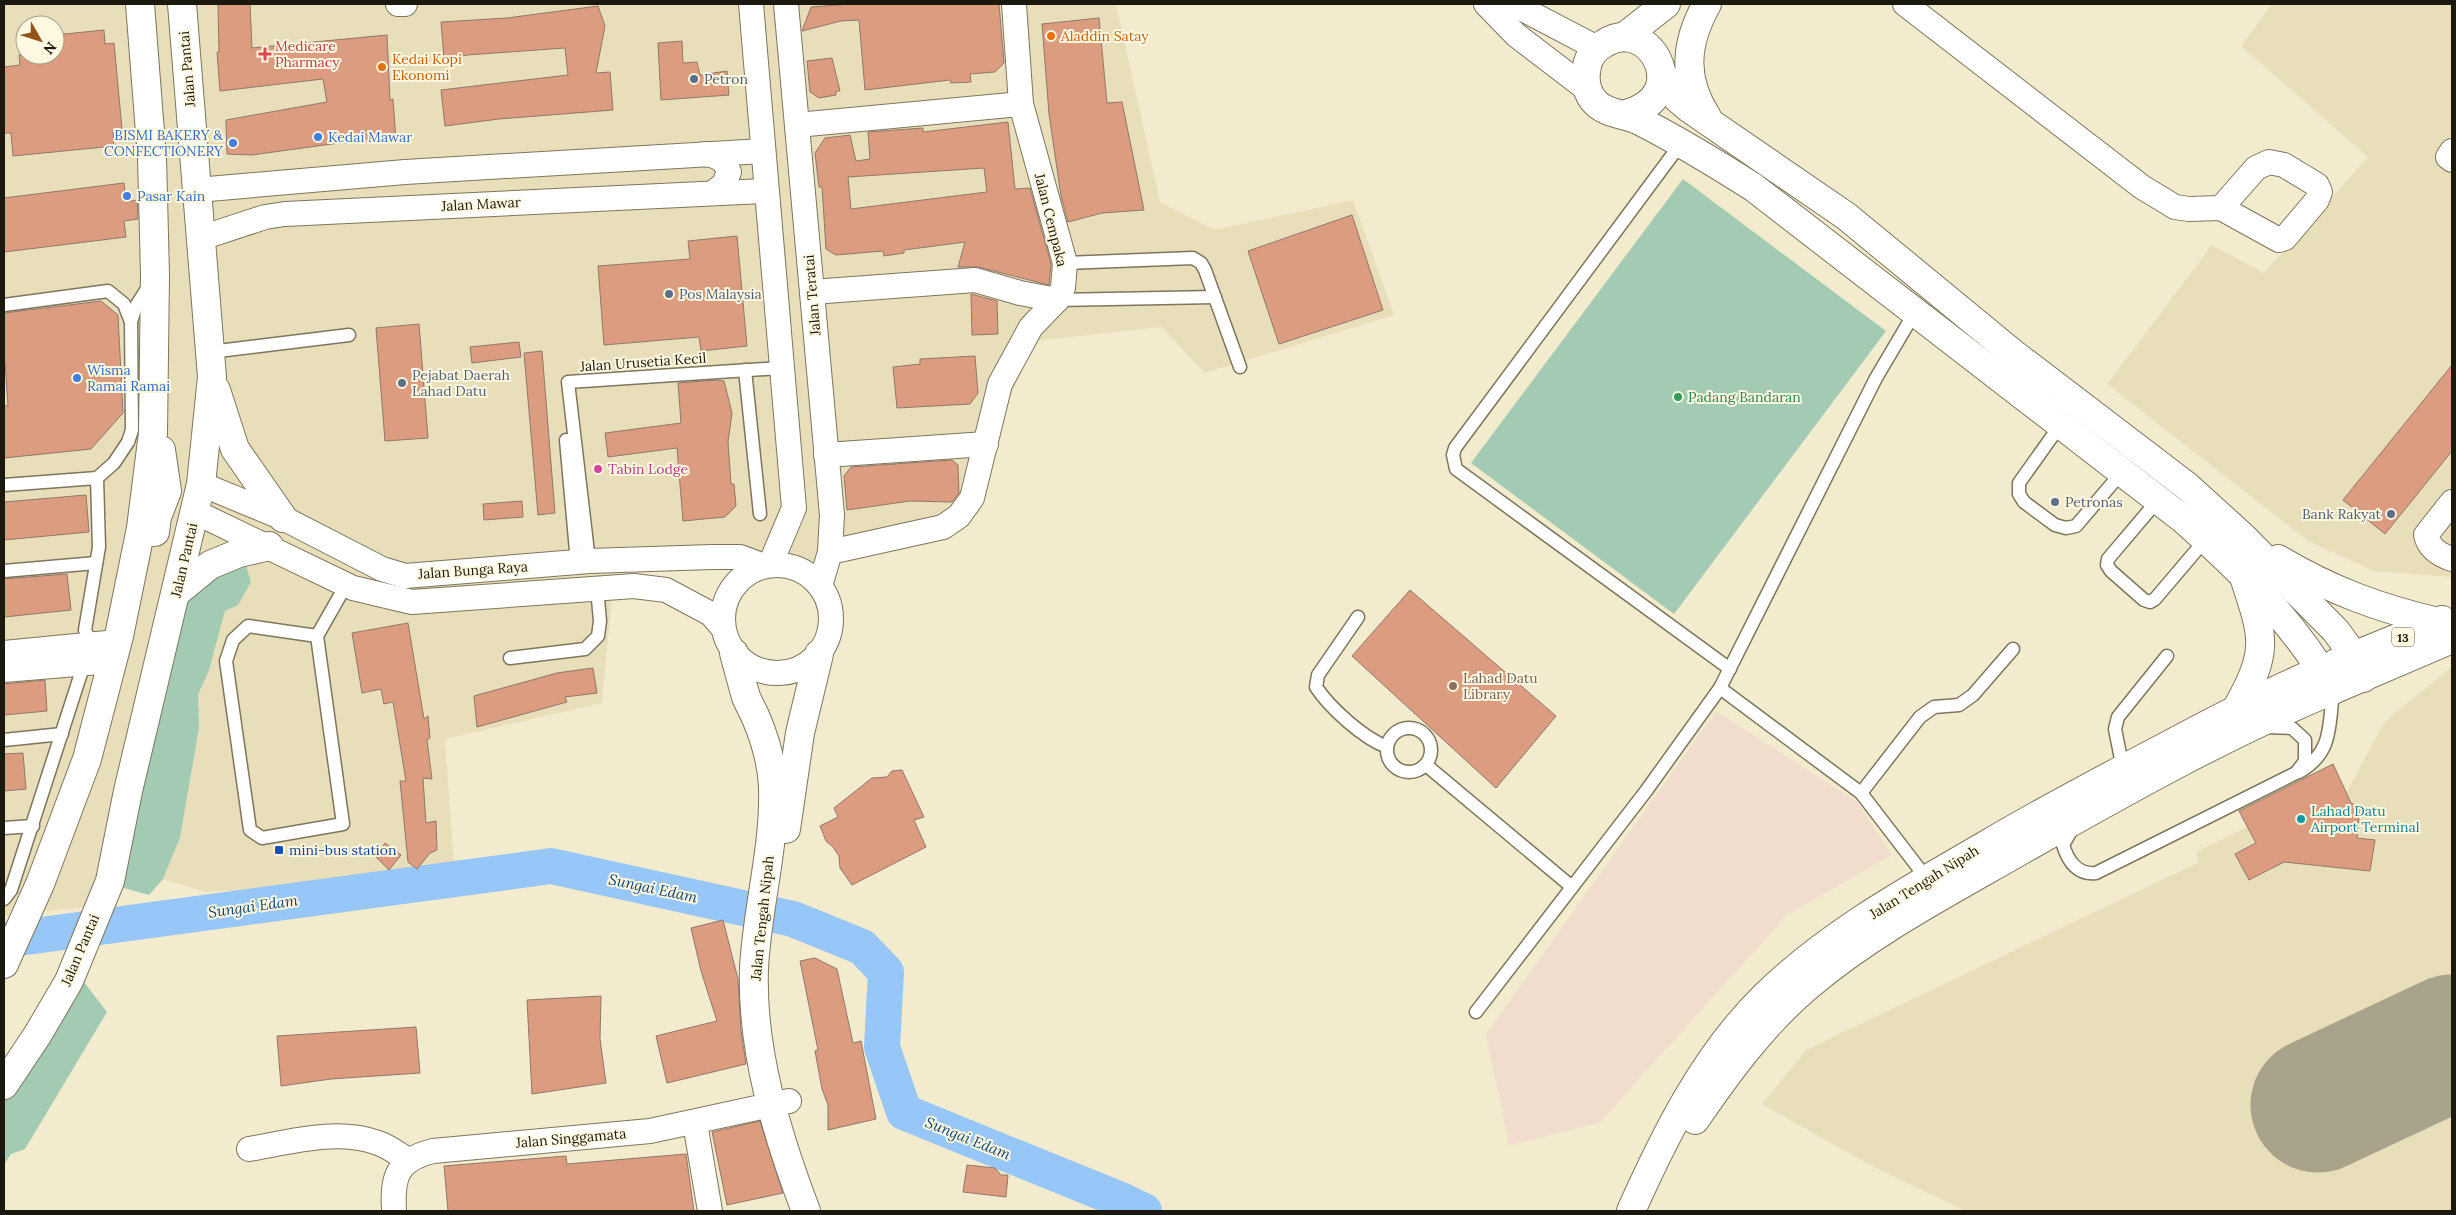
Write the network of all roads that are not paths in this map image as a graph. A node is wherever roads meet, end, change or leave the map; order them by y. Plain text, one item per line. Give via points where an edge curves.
1 (140, 4) edge
2 (182, 4) edge
3 (398, 4) edge
4 (405, 4) edge
5 (751, 4) edge
6 (786, 4) edge
7 (1014, 4) edge
8 (1486, 4) edge
9 (1513, 4) edge
10 (1666, 4) edge
11 (1706, 4) edge
12 (1905, 4) edge
13 (1624, 37) junction
14 (1597, 48) junction
15 (1660, 68) junction
16 (1588, 90) junction
17 (1021, 104) junction
18 (1626, 114) junction
19 (1711, 124) junction
20 (797, 125) junction
21 (1682, 142) junction
22 (763, 150) junction
23 (2452, 150) edge
24 (705, 154) junction
25 (2452, 160) edge
26 (197, 190) junction
27 (766, 190) junction
28 (713, 193) junction
29 (2221, 208) dead end
30 (201, 238) junction
31 (1065, 263) junction
32 (155, 282) junction
33 (812, 292) junction
34 (1215, 297) junction
35 (1057, 300) junction
36 (4, 305) edge
37 (1915, 312) junction
38 (131, 322) junction
39 (348, 336) dead end
40 (211, 365) junction
41 (1240, 367) dead end
42 (780, 368) junction
43 (745, 370) junction
44 (561, 382) dead end
45 (2061, 424) junction
46 (986, 444) junction
47 (826, 455) junction
48 (2122, 472) junction
49 (97, 478) junction
50 (201, 484) junction
51 (4, 485) edge
52 (166, 491) junction
53 (2158, 500) junction
54 (2452, 502) edge
55 (195, 512) junction
56 (760, 514) dead end
57 (283, 518) junction
58 (2243, 537) junction
59 (2206, 539) junction
60 (269, 546) junction
61 (830, 552) junction
62 (2452, 559) edge
63 (583, 562) junction
64 (96, 563) junction
65 (767, 565) junction
66 (4, 571) edge
67 (2243, 574) junction
68 (346, 585) junction
69 (820, 586) junction
70 (597, 588) junction
71 (177, 592) junction
72 (1358, 618) dead end
73 (2447, 626) edge
74 (722, 628) junction
75 (317, 636) junction
76 (109, 649) junction
77 (2013, 649) dead end
78 (4, 652) edge
79 (734, 653) junction
80 (819, 654) junction
81 (2167, 656) dead end
82 (510, 658) dead end
83 (84, 664) junction
84 (2359, 667) junction
85 (1730, 669) junction
86 (4, 670) edge
87 (2327, 680) junction
88 (1720, 688) junction
89 (2242, 718) junction
90 (62, 734) junction
91 (4, 740) edge
92 (1387, 747) junction
93 (1426, 765) junction
94 (2123, 769) junction
95 (2296, 774) junction
96 (1861, 793) junction
97 (2091, 812) junction
98 (33, 826) junction
99 (4, 828) edge
100 (774, 864) junction
101 (1927, 879) junction
102 (40, 884) junction
103 (1572, 888) junction
104 (4, 899) edge
105 (4, 964) edge
106 (1476, 1012) dead end
107 (4, 1085) edge
108 (781, 1103) junction
109 (695, 1123) junction
110 (249, 1149) dead end
111 (408, 1160) junction
112 (394, 1211) edge
113 (710, 1211) edge
114 (806, 1211) edge
115 (822, 1211) edge
116 (1631, 1211) edge
117 (1651, 1211) edge

1 - 32 main road via 152,158
2 - 26 main road, Jalan Pantai
3 - 4 street
5 - 22 street
6 - 20 street, Jalan Teratai
7 - 17 street, Jalan Cempaka
8 - 16 street via 1516,35
9 - 14 street
10 - 13 main road
11 - 15 main road via 1688,22
11 - 19 main road via 1688,59 1691,86
12 - 29 street via 2156,196 2175,208
13 - 14 main road via 1609,40
13 - 15 main road via 1645,44 1654,52
14 - 16 main road via 1588,60 1585,75
15 - 18 main road via 1660,87 1652,100 1640,110
15 - 19 main road via 1677,98
16 - 18 main road via 1596,104 1610,112
17 - 20 street
17 - 31 street, Jalan Cempaka
18 - 21 main road
19 - 58 main road via 1846,216 2015,355 2164,469
20 - 33 street, Jalan Teratai
21 - 37 main road via 1753,187
21 - 85 lane via 1455,448 1453,455 1456,468
22 - 24 street
22 - 27 street
23 - 25 street via 2448,157
24 - 26 street via 410,172
24 - 28 street via 718,156 729,172 724,184
26 - 30 main road, Jalan Pantai
27 - 28 street, Jalan Mawar
27 - 42 street
28 - 30 street, Jalan Mawar via 285,214 265,217
30 - 40 main road, Jalan Pantai
31 - 34 lane via 1192,258 1206,270
31 - 35 street, Jalan Cempaka via 1063,288
32 - 38 lane via 136,306
32 - 52 main road via 163,372 161,460
32 - 76 main road via 153,432 141,528
33 - 35 street via 975,280
33 - 47 street, Jalan Teratai
34 - 35 lane
34 - 41 lane
35 - 46 street, Jalan Cempaka via 1031,327 1000,384
36 - 38 lane via 108,291 124,304
37 - 45 main road
37 - 85 lane via 1876,378
38 - 49 lane via 132,430 114,463
39 - 40 lane
40 - 50 main road, Jalan Pantai
40 - 57 main road via 235,449
42 - 43 lane, Jalan Urusetia Kecil
42 - 65 street via 794,508
43 - 56 lane
43 - 63 lane, Jalan Urusetia Kecil via 568,382
44 - 63 lane, Jalan Urusetia Kecil
45 - 48 main road
45 - 48 lane via 2018,483 2024,502 2055,525 2076,526
46 - 47 street
46 - 61 street, Jalan Cempaka via 972,498 959,516 943,528
47 - 61 street, Jalan Teratai via 832,515
48 - 53 main road
49 - 51 lane
49 - 64 lane via 99,541
50 - 52 main road via 180,485
50 - 55 main road, Jalan Pantai
50 - 57 street, Jalan Bunga Raya
52 - 55 main road via 181,505
52 - 102 main road via 157,517 135,627 96,758
53 - 59 main road
53 - 59 lane via 2108,559 2107,565 2144,600 2150,602 2155,599
54 - 62 street via 2426,535 2428,544
55 - 60 street, Jalan Bunga Raya
55 - 71 main road, Jalan Pantai
57 - 63 street, Jalan Bunga Raya via 382,569 405,576
58 - 73 main road via 2348,596
58 - 84 main road via 2336,631
59 - 67 main road
60 - 68 street, Jalan Bunga Raya
60 - 71 main road via 239,553 210,565
61 - 69 street, Jalan Teratai
63 - 65 street, Jalan Bunga Raya via 740,557
64 - 66 lane
64 - 76 lane via 85,630 89,639
65 - 69 street via 790,567 806,574
65 - 74 street via 741,579 733,588 724,609
67 - 87 main road via 2281,615
67 - 89 main road via 2258,620 2260,657
68 - 70 street, Jalan Bunga Raya via 412,602
68 - 75 lane
69 - 80 street via 830,607 831,620 828,638
70 - 74 street, Jalan Bunga Raya via 634,586 666,590 711,614
70 - 82 lane via 598,636 585,649
71 - 107 main road, Jalan Pantai via 128,791 110,881 69,981
72 - 92 lane via 1318,675 1316,686 1322,696 1369,739
73 - 84 main road, 13
74 - 79 street
75 - 75 lane via 342,824 262,838 250,830 226,661 232,640 248,626
76 - 78 street
76 - 83 street
76 - 102 main road via 87,759
77 - 96 lane via 1973,695 1960,705 1934,707 1920,717
79 - 80 street via 747,665 771,674 798,670
79 - 100 main road, Jalan Tengah Nipah via 768,753 773,786
80 - 100 main road, Jalan Tengah Nipah
81 - 94 lane via 2118,717 2115,729
83 - 86 street
83 - 90 lane
84 - 87 main road, 13
85 - 88 lane
87 - 89 main road, Jalan Tengah Nipah
87 - 95 lane via 2326,746 2314,763
88 - 96 lane
88 - 103 lane
89 - 94 main road, Jalan Tengah Nipah
89 - 95 lane via 2297,730 2307,747 2305,761
89 - 97 main road, Jalan Tengah Nipah
90 - 91 lane
90 - 98 lane
92 - 93 lane via 1392,765 1400,771 1409,773
92 - 93 lane via 1394,733 1402,728 1418,729 1430,741 1431,758
93 - 103 lane
94 - 101 main road, Jalan Tengah Nipah via 2044,810
95 - 97 lane via 2096,873 2087,874 2072,864 2063,845 2071,829
96 - 101 lane
97 - 117 main road, Jalan Tengah Nipah via 1938,898 1857,948 1808,986 1778,1014 1718,1087 1674,1160
98 - 99 lane
98 - 104 lane via 11,890
100 - 108 main road, Jalan Tengah Nipah via 763,951 768,970
101 - 116 main road, Jalan Tengah Nipah via 1798,964 1762,998 1721,1047 1686,1102 1659,1148
102 - 105 main road
103 - 106 lane
108 - 109 street, Jalan Singgamata
108 - 114 main road, Jalan Tengah Nipah via 790,1172
108 - 115 main road, Jalan Tengah Nipah
109 - 111 street, Jalan Singgamata via 650,1131 433,1151
109 - 113 street
110 - 111 street via 338,1136 380,1143
111 - 112 street via 397,1174 393,1192

